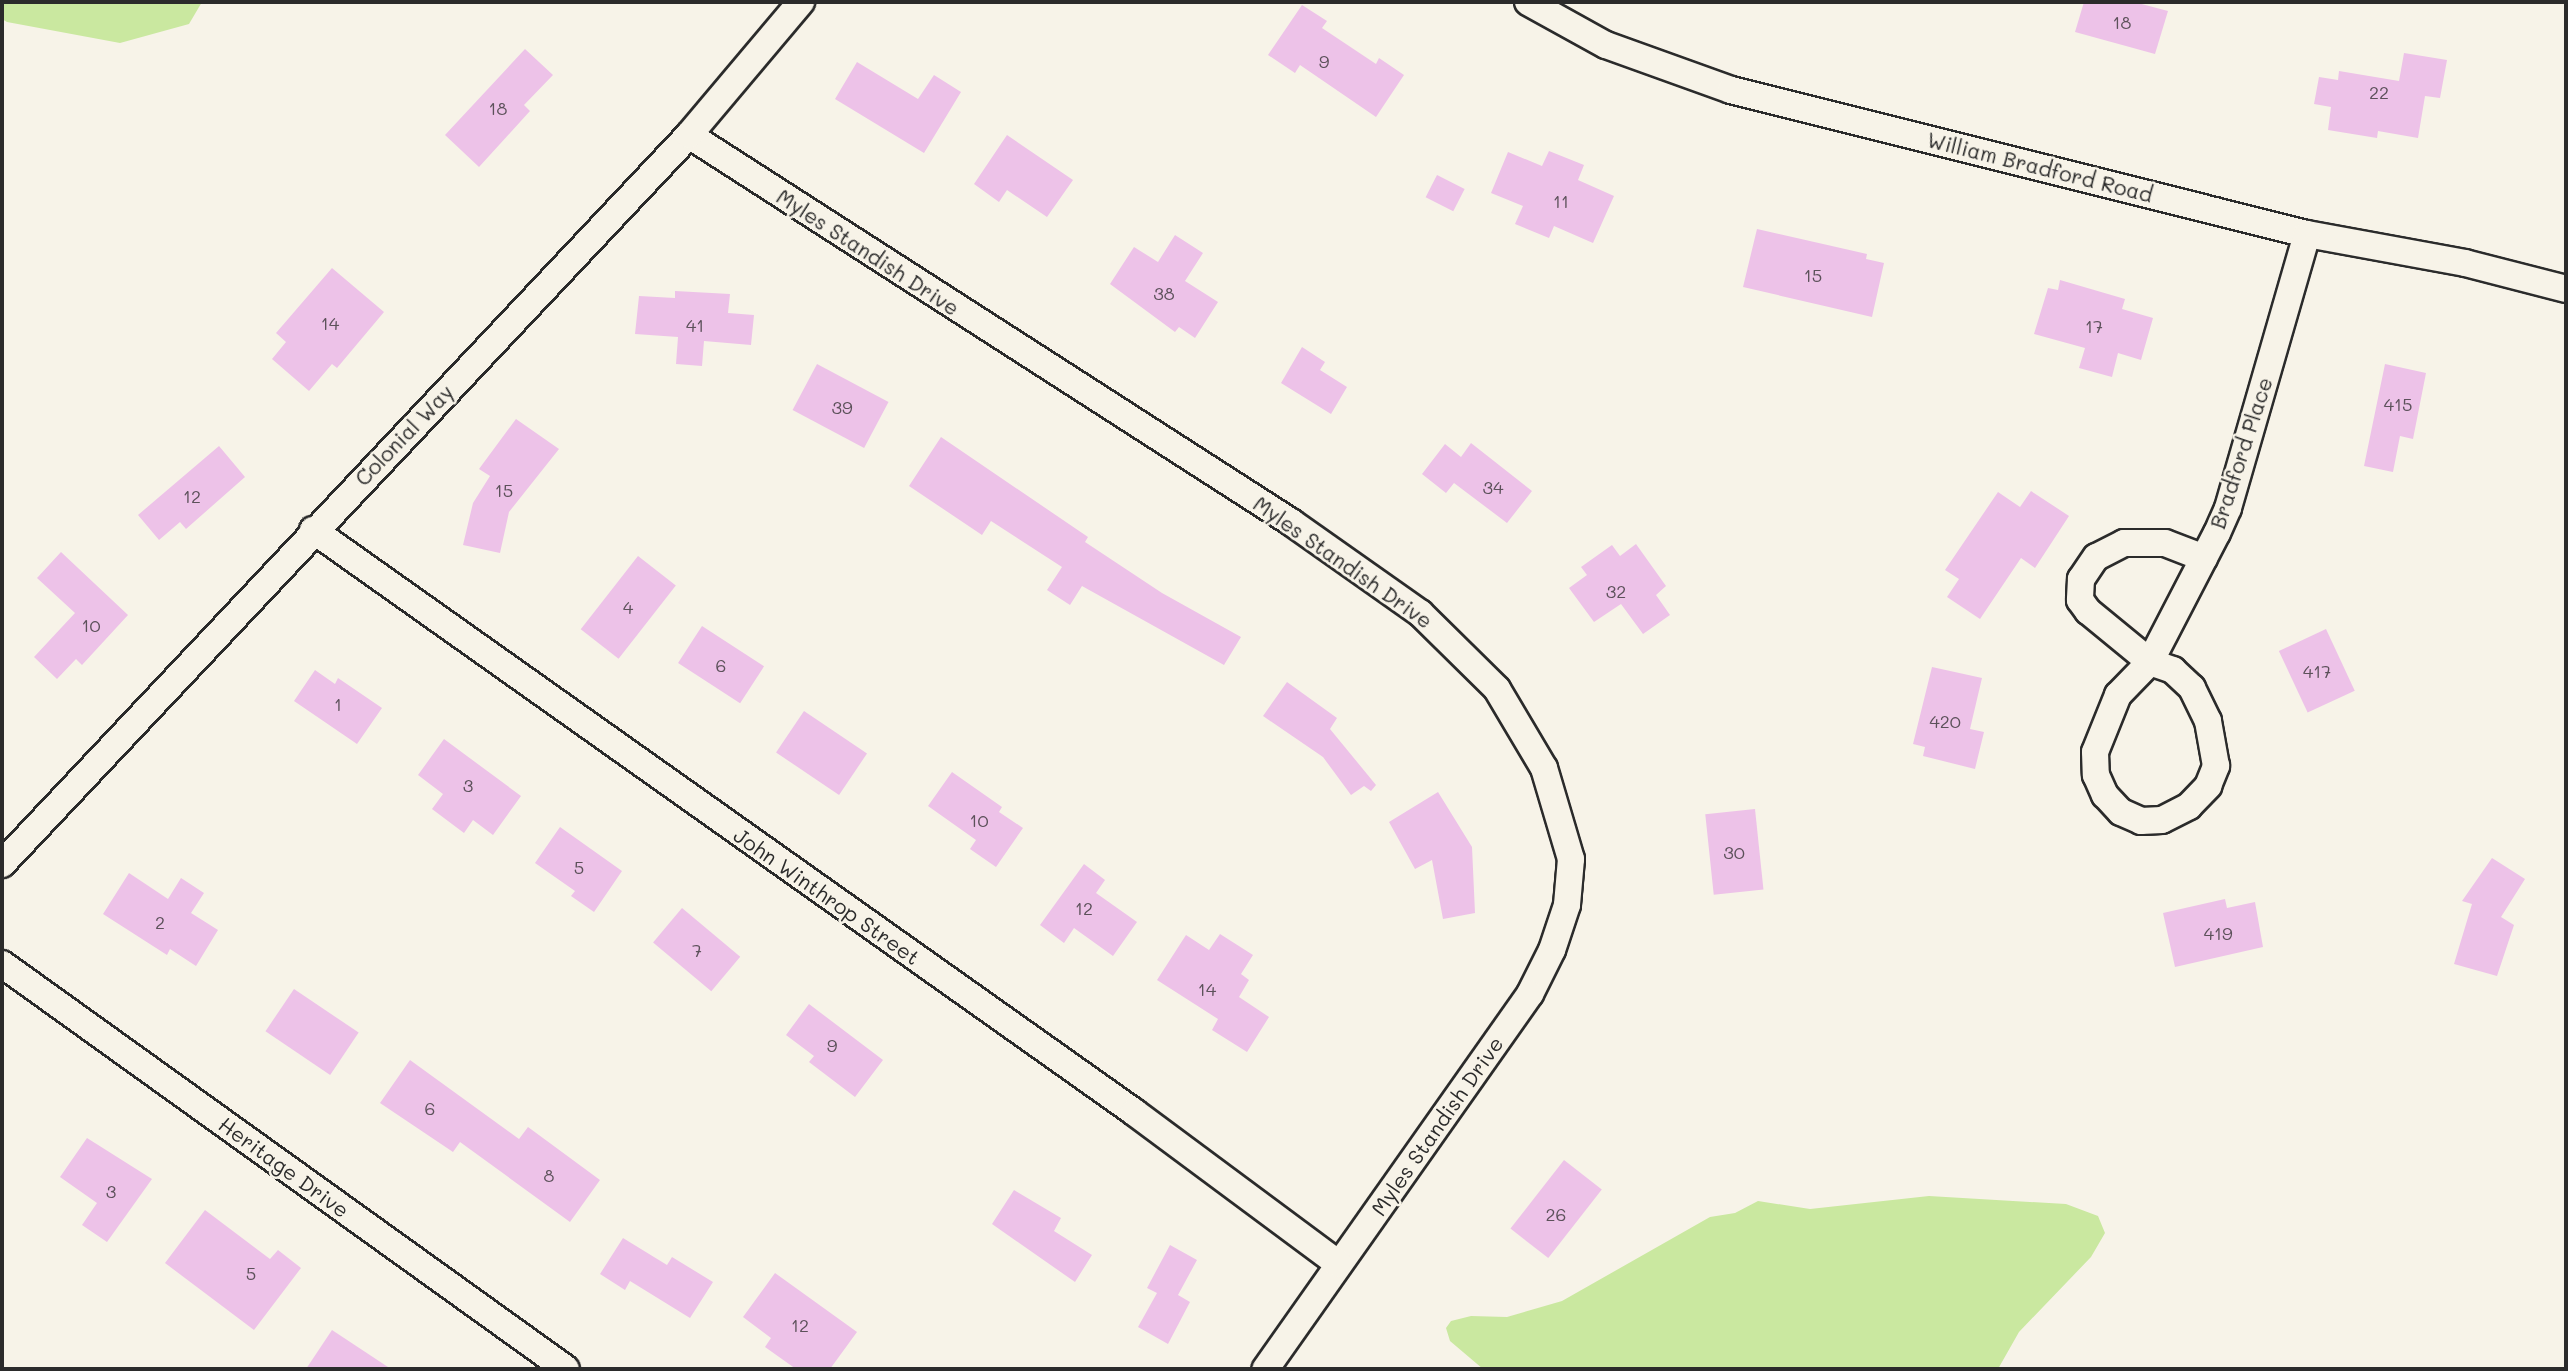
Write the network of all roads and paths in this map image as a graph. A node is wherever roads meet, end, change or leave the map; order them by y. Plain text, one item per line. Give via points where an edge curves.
1 (801, 2) edge
2 (1528, 2) edge
3 (689, 135) junction
4 (2307, 234) junction
5 (2566, 289) edge
6 (313, 530) junction
7 (2204, 558) junction
8 (2150, 662) junction
9 (2, 864) edge
10 (2, 964) edge
11 (1339, 1264) junction
12 (566, 1369) edge
13 (1265, 1369) edge

1 - 3 street, Colonial Way
2 - 4 street, William Bradford Road via 1606,45 1731,90
3 - 6 street, Colonial Way
3 - 11 street, Myles Standish Drive via 1291,523 1420,613 1482,672 1523,726 1553,790 1567,835 1570,882 1561,928 1530,994
4 - 5 street, William Bradford Road via 2487,268
4 - 7 street, Bradford Place via 2233,494
6 - 9 street, Colonial Way
6 - 11 street, John Winthrop Street via 1134,1112
7 - 8 street, Bradford Place
7 - 8 street via 2165,544 2137,541 2104,551 2084,571 2080,593 2088,611
8 - 8 street, Bradford Place via 2172,670 2192,688 2205,713 2216,754 2213,776 2196,801 2151,822 2130,818 2112,805 2099,786 2095,763 2097,740 2109,710
10 - 12 street, Heritage Drive
11 - 13 street, Myles Standish Drive

